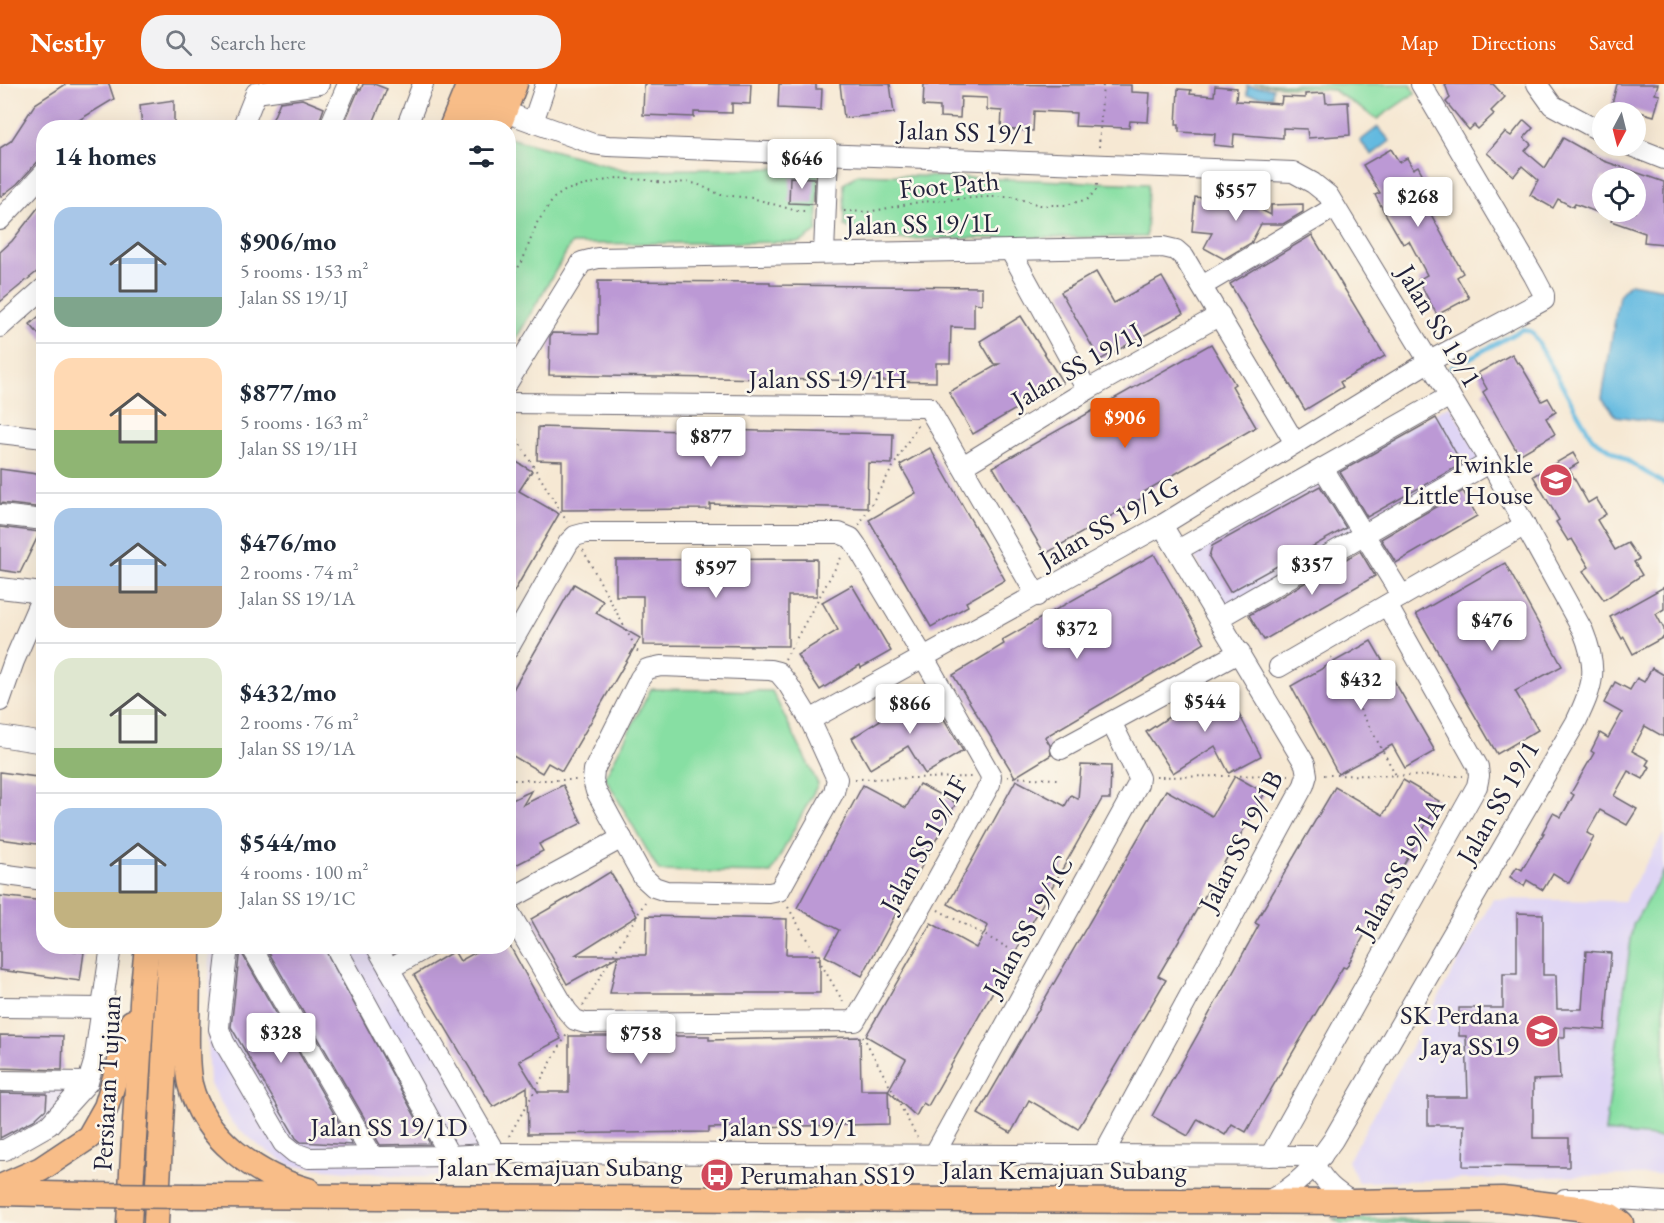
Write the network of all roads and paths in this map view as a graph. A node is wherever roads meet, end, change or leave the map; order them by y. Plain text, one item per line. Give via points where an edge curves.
1 (319, 84) edge
2 (348, 84) edge
3 (423, 84) edge
4 (469, 84) edge
5 (491, 84) edge
6 (515, 84) edge
7 (546, 84) edge
8 (1103, 84) edge
9 (1421, 84) edge
10 (1537, 84) edge
11 (252, 89) edge
12 (244, 120) edge
13 (332, 120) edge
14 (408, 120) edge
15 (454, 120) edge
16 (476, 120) edge
17 (501, 120) edge
18 (516, 121) edge
19 (533, 122) junction
20 (1592, 127) edge
21 (1646, 152) edge
22 (828, 153) junction
23 (1664, 159) edge
24 (1098, 164) junction
25 (36, 184) edge
26 (1335, 207) junction
27 (826, 211) junction
28 (0, 220) edge
29 (1010, 250) junction
30 (824, 253) junction
31 (516, 271) edge
32 (1202, 286) junction
33 (36, 295) edge
34 (1220, 315) junction
35 (0, 327) edge
36 (1428, 362) junction
37 (516, 369) edge
38 (1087, 390) junction
39 (1450, 396) junction
40 (516, 404) edge
41 (0, 433) edge
42 (36, 437) edge
43 (1295, 443) junction
44 (1490, 462) junction
45 (963, 466) junction
46 (1323, 468) junction
47 (0, 515) edge
48 (36, 519) edge
49 (1162, 525) junction
50 (1525, 525) junction
51 (1364, 534) junction
52 (1178, 550) junction
53 (0, 588) edge
54 (36, 592) edge
55 (1036, 596) junction
56 (1394, 600) junction
57 (36, 606) edge
58 (1219, 618) junction
59 (516, 635) edge
60 (1323, 642) junction
61 (1240, 652) junction
62 (924, 658) junction
63 (7, 660) edge
64 (1279, 667) dead end
65 (0, 701) edge
66 (810, 720) junction
67 (1111, 722) junction
68 (0, 736) edge
69 (36, 742) edge
70 (1061, 749) dead end
71 (1396, 775) dead end
72 (991, 776) junction
73 (837, 779) junction
74 (1059, 779) dead end
75 (516, 780) edge
76 (592, 780) junction
77 (622, 838) junction
78 (0, 874) edge
79 (36, 879) edge
80 (516, 896) edge
81 (924, 903) junction
82 (516, 924) edge
83 (110, 954) edge
84 (146, 954) edge
85 (170, 954) edge
86 (188, 954) edge
87 (227, 954) edge
88 (256, 954) edge
89 (339, 954) edge
90 (381, 954) edge
91 (415, 954) edge
92 (1038, 964) junction
93 (389, 969) junction
94 (143, 986) junction
95 (0, 1007) edge
96 (102, 1008) junction
97 (0, 1081) edge
98 (88, 1082) junction
99 (0, 1150) edge
100 (495, 1153) junction
101 (934, 1155) junction
102 (1103, 1155) junction
103 (450, 1156) junction
104 (1270, 1156) junction
105 (373, 1157) junction
106 (1318, 1161) junction
107 (0, 1186) edge
108 (0, 1193) edge
109 (334, 1196) junction
110 (1502, 1199) junction
111 (1268, 1201) junction
112 (1352, 1202) junction
113 (1664, 1202) edge
114 (129, 1223) edge
115 (156, 1223) edge
116 (1621, 1223) edge

1 - 11 street
2 - 13 street
3 - 14 street
4 - 15 main road
5 - 16 highway
6 - 17 main road
7 - 19 street
8 - 24 path, Foot Path
9 - 36 street, Jalan SS 19/1G via 1544,295 1544,300 1529,309
10 - 20 street via 1552,105
11 - 12 street
18 - 19 street, Jalan SS 19/1
19 - 22 street, Jalan SS 19/1 via 608,146
21 - 23 street
22 - 24 street, Jalan SS 19/1
22 - 27 street
24 - 26 street, Jalan SS 19/1 via 1293,172 1328,195
24 - 27 path, Foot Path via 1097,189 1088,199 1066,205 985,197 919,202 868,212
25 - 28 street
26 - 32 street
26 - 36 street, Jalan SS 19/1
27 - 30 street
27 - 31 path, Foot Path via 798,211 752,198 721,195 686,182 668,184 615,178 566,190 554,198 537,223
29 - 30 street, Jalan SS 19/1L
29 - 32 street, Jalan SS 19/1L via 1163,246 1184,257
29 - 38 street
30 - 37 street, Jalan SS 19/1L via 598,258 582,262
32 - 34 street, Jalan SS 19/1L
33 - 35 street
34 - 38 street, Jalan SS 19/1J
34 - 43 street, Jalan SS 19/1L
36 - 39 street, Jalan SS 19/1
36 - 43 street, Jalan SS 19/1G
38 - 45 street, Jalan SS 19/1J
39 - 44 street, Jalan SS 19/1
39 - 46 street
40 - 45 street, Jalan SS 19/1H via 928,407
41 - 42 street
43 - 49 street, Jalan SS 19/1G
44 - 50 street, Jalan SS 19/1
44 - 51 street
45 - 55 street, Jalan SS 19/1H
46 - 51 street, Jalan SS 19/1A
46 - 52 street
47 - 48 street
49 - 52 street, Jalan SS 19/1B
49 - 55 street, Jalan SS 19/1G
50 - 56 street
50 - 106 street, Jalan SS 19/1 via 1590,648 1593,671 1589,696
51 - 56 street, Jalan SS 19/1A
51 - 58 street
52 - 58 street, Jalan SS 19/1B
53 - 54 street
55 - 62 street, Jalan SS 19/1G
56 - 60 street
56 - 104 street, Jalan SS 19/1A via 1478,767 1477,786
57 - 63 street
58 - 61 street, Jalan SS 19/1B
59 - 62 street, Jalan SS 19/1F via 576,536 839,533 852,538
60 - 64 street
60 - 71 path
61 - 67 street
61 - 102 street, Jalan SS 19/1B via 1305,764 1307,775
62 - 66 street, Jalan SS 19/1G
62 - 72 street, Jalan SS 19/1F
63 - 65 street
66 - 73 street
66 - 76 street via 788,684 770,669 647,669
67 - 70 street
67 - 92 street, Jalan SS 19/1C via 1138,784
68 - 69 street
72 - 73 path
72 - 74 path
72 - 81 street, Jalan SS 19/1F
73 - 77 street via 834,792 779,891 666,891 654,887 644,878
75 - 76 path
76 - 77 street
77 - 80 street
78 - 79 street
81 - 82 street, Jalan SS 19/1F via 855,1021 585,1023 575,1020 567,1011
81 - 92 path
83 - 96 street
84 - 94 main road, Persiaran Tujuan
85 - 115 main road, Persiaran Tujuan
86 - 109 main road via 190,1084 214,1133 243,1159 280,1180
87 - 105 street, Jalan SS 19/1D via 219,1029 283,1143 309,1158
88 - 105 street
89 - 103 street
90 - 93 street
91 - 93 street
92 - 101 street, Jalan SS 19/1C
93 - 100 street
94 - 107 main road via 106,1107 89,1137 41,1169
94 - 114 main road, Persiaran Tujuan
95 - 96 street
96 - 98 street
97 - 98 street
98 - 99 street via 49,1125
100 - 101 street, Jalan SS 19/1
100 - 103 street, Jalan SS 19/1D
101 - 102 street, Jalan SS 19/1
102 - 104 street, Jalan SS 19/1
103 - 105 street, Jalan SS 19/1D
104 - 106 street, Jalan SS 19/1
106 - 111 street, Jalan SS 19/1 via 1282,1194
106 - 112 street via 1325,1182
108 - 109 main road, Jalan Kemajuan Subang, bridge
109 - 111 main road, Jalan Kemajuan Subang
110 - 112 main road, Jalan Kemajuan Subang
110 - 113 street
110 - 116 main road, Jalan Kemajuan Subang via 1578,1208 1611,1216
111 - 112 main road, Jalan Kemajuan Subang

